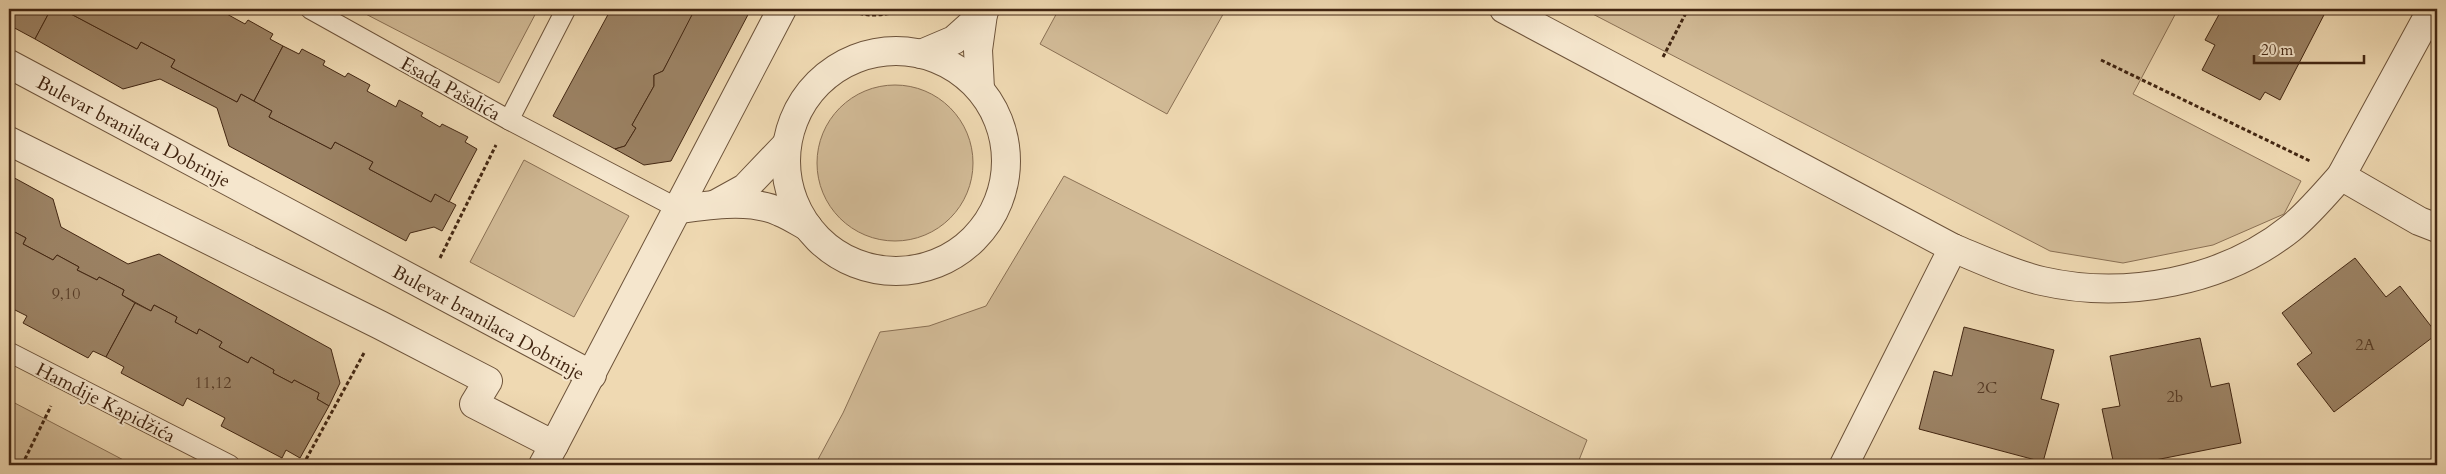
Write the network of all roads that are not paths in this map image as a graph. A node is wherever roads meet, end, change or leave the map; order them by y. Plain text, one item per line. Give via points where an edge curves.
1 (310, 9) edge
2 (566, 9) edge
3 (782, 9) edge
4 (1504, 9) edge
5 (2432, 9) edge
6 (984, 11) edge
7 (921, 54) junction
8 (9, 64) edge
9 (980, 89) junction
10 (509, 120) junction
11 (9, 141) edge
12 (787, 144) junction
13 (2341, 176) junction
14 (715, 205) junction
15 (679, 209) junction
16 (808, 227) junction
17 (2437, 228) edge
18 (1953, 248) junction
19 (9, 352) edge
20 (592, 374) junction
21 (548, 455) edge
22 (230, 465) edge
23 (1844, 465) edge

1 - 10 lane, Esada Pašalića
2 - 10 lane, Esada Pašalića
3 - 15 street
4 - 18 street
5 - 13 street
6 - 7 street via 954,40
6 - 9 street via 978,50
7 - 9 street via 953,67
7 - 12 street via 891,51 861,57 834,70 812,90 800,109
8 - 20 street, Bulevar branilaca Dobrinje
9 - 16 street via 1000,122 1006,152 1005,182 995,211 978,235 955,254 928,266 899,271 870,268 842,257
10 - 15 lane
11 - 21 street, Bulevar branilaca Dobrinje via 488,381 474,404
12 - 14 street via 746,188
12 - 16 street via 789,188
13 - 17 street
13 - 18 street via 2290,228 2259,248 2203,275 2162,283 2085,288 2043,281 2019,275
14 - 15 street
14 - 16 street via 754,205 779,211
15 - 20 street
18 - 23 street
19 - 22 lane, Hamdije Kapidžića
20 - 21 street, Bulevar branilaca Dobrinje

